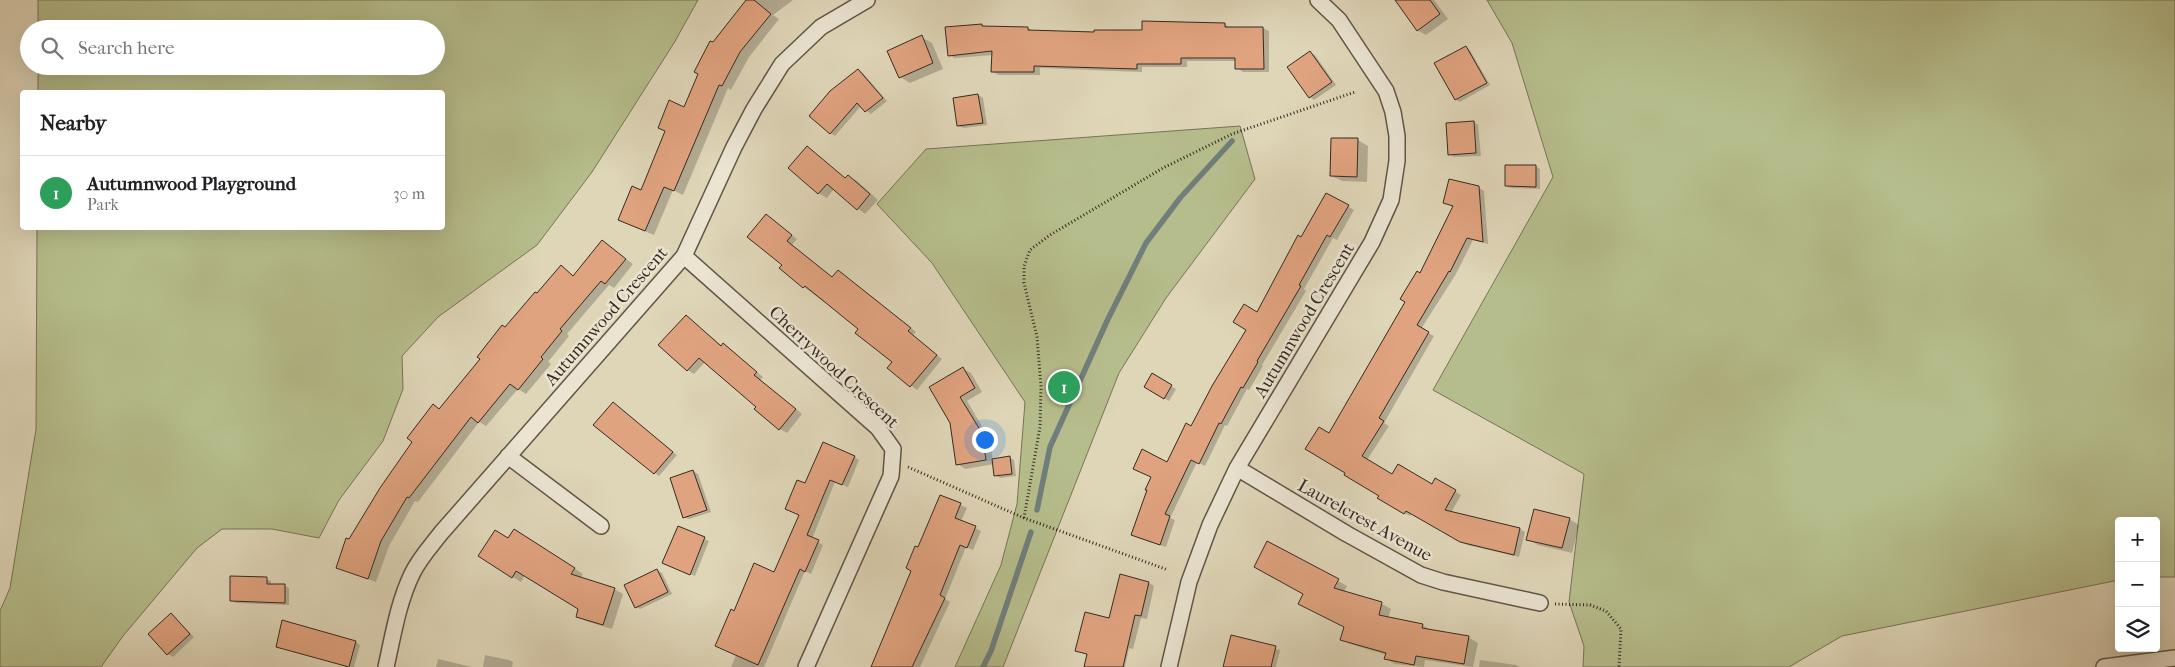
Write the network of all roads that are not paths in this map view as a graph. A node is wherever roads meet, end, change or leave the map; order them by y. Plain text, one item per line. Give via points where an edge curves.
1 (867, 0) edge
2 (1318, 0) edge
3 (684, 256) junction
4 (508, 456) junction
5 (1237, 468) junction
6 (601, 526) dead end
7 (1540, 603) road end
8 (2175, 658) edge
9 (386, 667) edge
10 (806, 667) edge
11 (1169, 667) edge
12 (2104, 667) edge

1 - 3 street, Autumnwood Crescent via 820,27 782,64 734,147
2 - 5 street, Autumnwood Crescent via 1340,20 1386,91 1397,136 1395,181 1391,200 1372,242
3 - 4 street, Autumnwood Crescent
3 - 10 street, Cherrywood Crescent via 878,428 893,449 891,476
4 - 6 street
4 - 9 street, Autumnwood Crescent via 441,533 412,572 399,610
5 - 7 street, Laurelcrest Avenue via 1421,575
5 - 11 street, Autumnwood Crescent via 1210,525 1189,582
8 - 12 street

